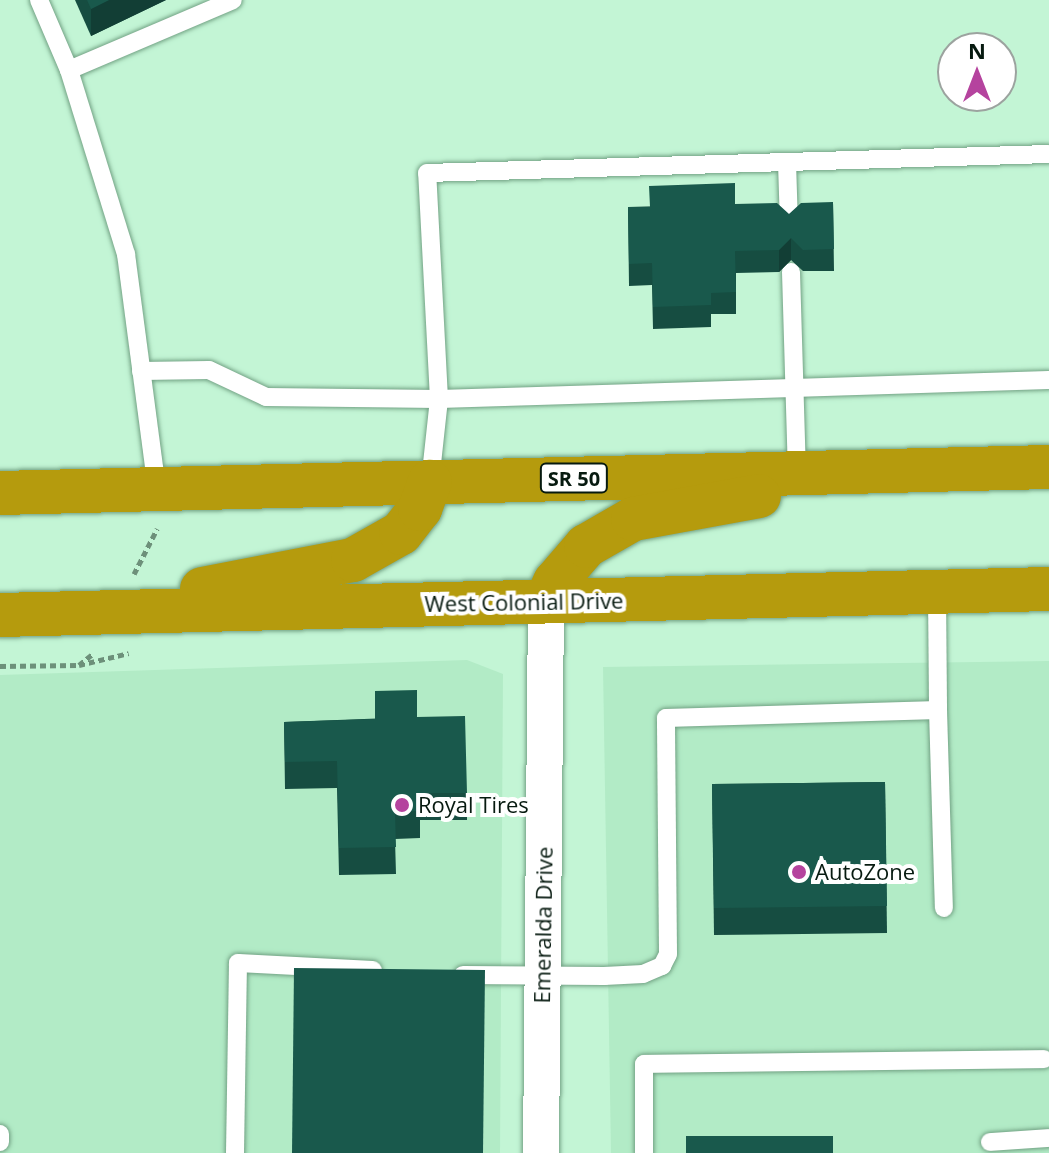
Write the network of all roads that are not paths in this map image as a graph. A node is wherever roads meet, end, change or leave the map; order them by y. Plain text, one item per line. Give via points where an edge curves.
1 (39, 0) edge
2 (233, 0) edge
3 (69, 70) junction
4 (1049, 154) edge
5 (787, 162) junction
6 (789, 224) edge
7 (791, 272) dead end
8 (141, 371) junction
9 (1049, 380) edge
10 (794, 386) junction
11 (439, 399) junction
12 (1049, 467) edge
13 (895, 471) junction
14 (797, 473) junction
15 (430, 482) junction
16 (0, 493) edge
17 (162, 505) junction
18 (1049, 589) edge
19 (937, 592) junction
20 (546, 601) junction
21 (0, 615) edge
22 (88, 631) junction
23 (938, 710) junction
24 (944, 908) dead end
25 (398, 971) edge
26 (445, 974) edge
27 (543, 978) junction
28 (1044, 1059) dead end
29 (0, 1134) edge
30 (1049, 1138) edge
31 (0, 1142) edge
32 (990, 1142) dead end
33 (235, 1153) edge
34 (541, 1153) edge
35 (644, 1153) edge

1 - 3 lane
2 - 3 lane
3 - 8 lane via 126,254
4 - 5 lane
5 - 6 lane
5 - 11 lane via 427,173
7 - 10 lane
8 - 11 lane via 209,370 266,397
8 - 17 lane
9 - 10 lane
10 - 11 lane
10 - 14 lane
11 - 15 lane
12 - 13 highway, SR 50
13 - 14 highway, SR 50
13 - 20 highway via 633,519 586,546
14 - 15 highway, SR 50
15 - 17 highway, SR 50
15 - 22 highway via 420,509 401,533 353,560
16 - 17 highway, SR 50
18 - 19 highway, West Colonial Drive
19 - 20 highway, West Colonial Drive
19 - 23 lane
20 - 22 highway, West Colonial Drive
20 - 27 street, Emeralda Drive
21 - 22 highway, West Colonial Drive
23 - 24 lane
23 - 27 lane via 666,718 668,954 662,966 643,974
25 - 33 lane via 238,963
26 - 27 lane
27 - 34 street, Emeralda Drive
28 - 35 lane via 644,1064
29 - 31 lane
30 - 32 lane

